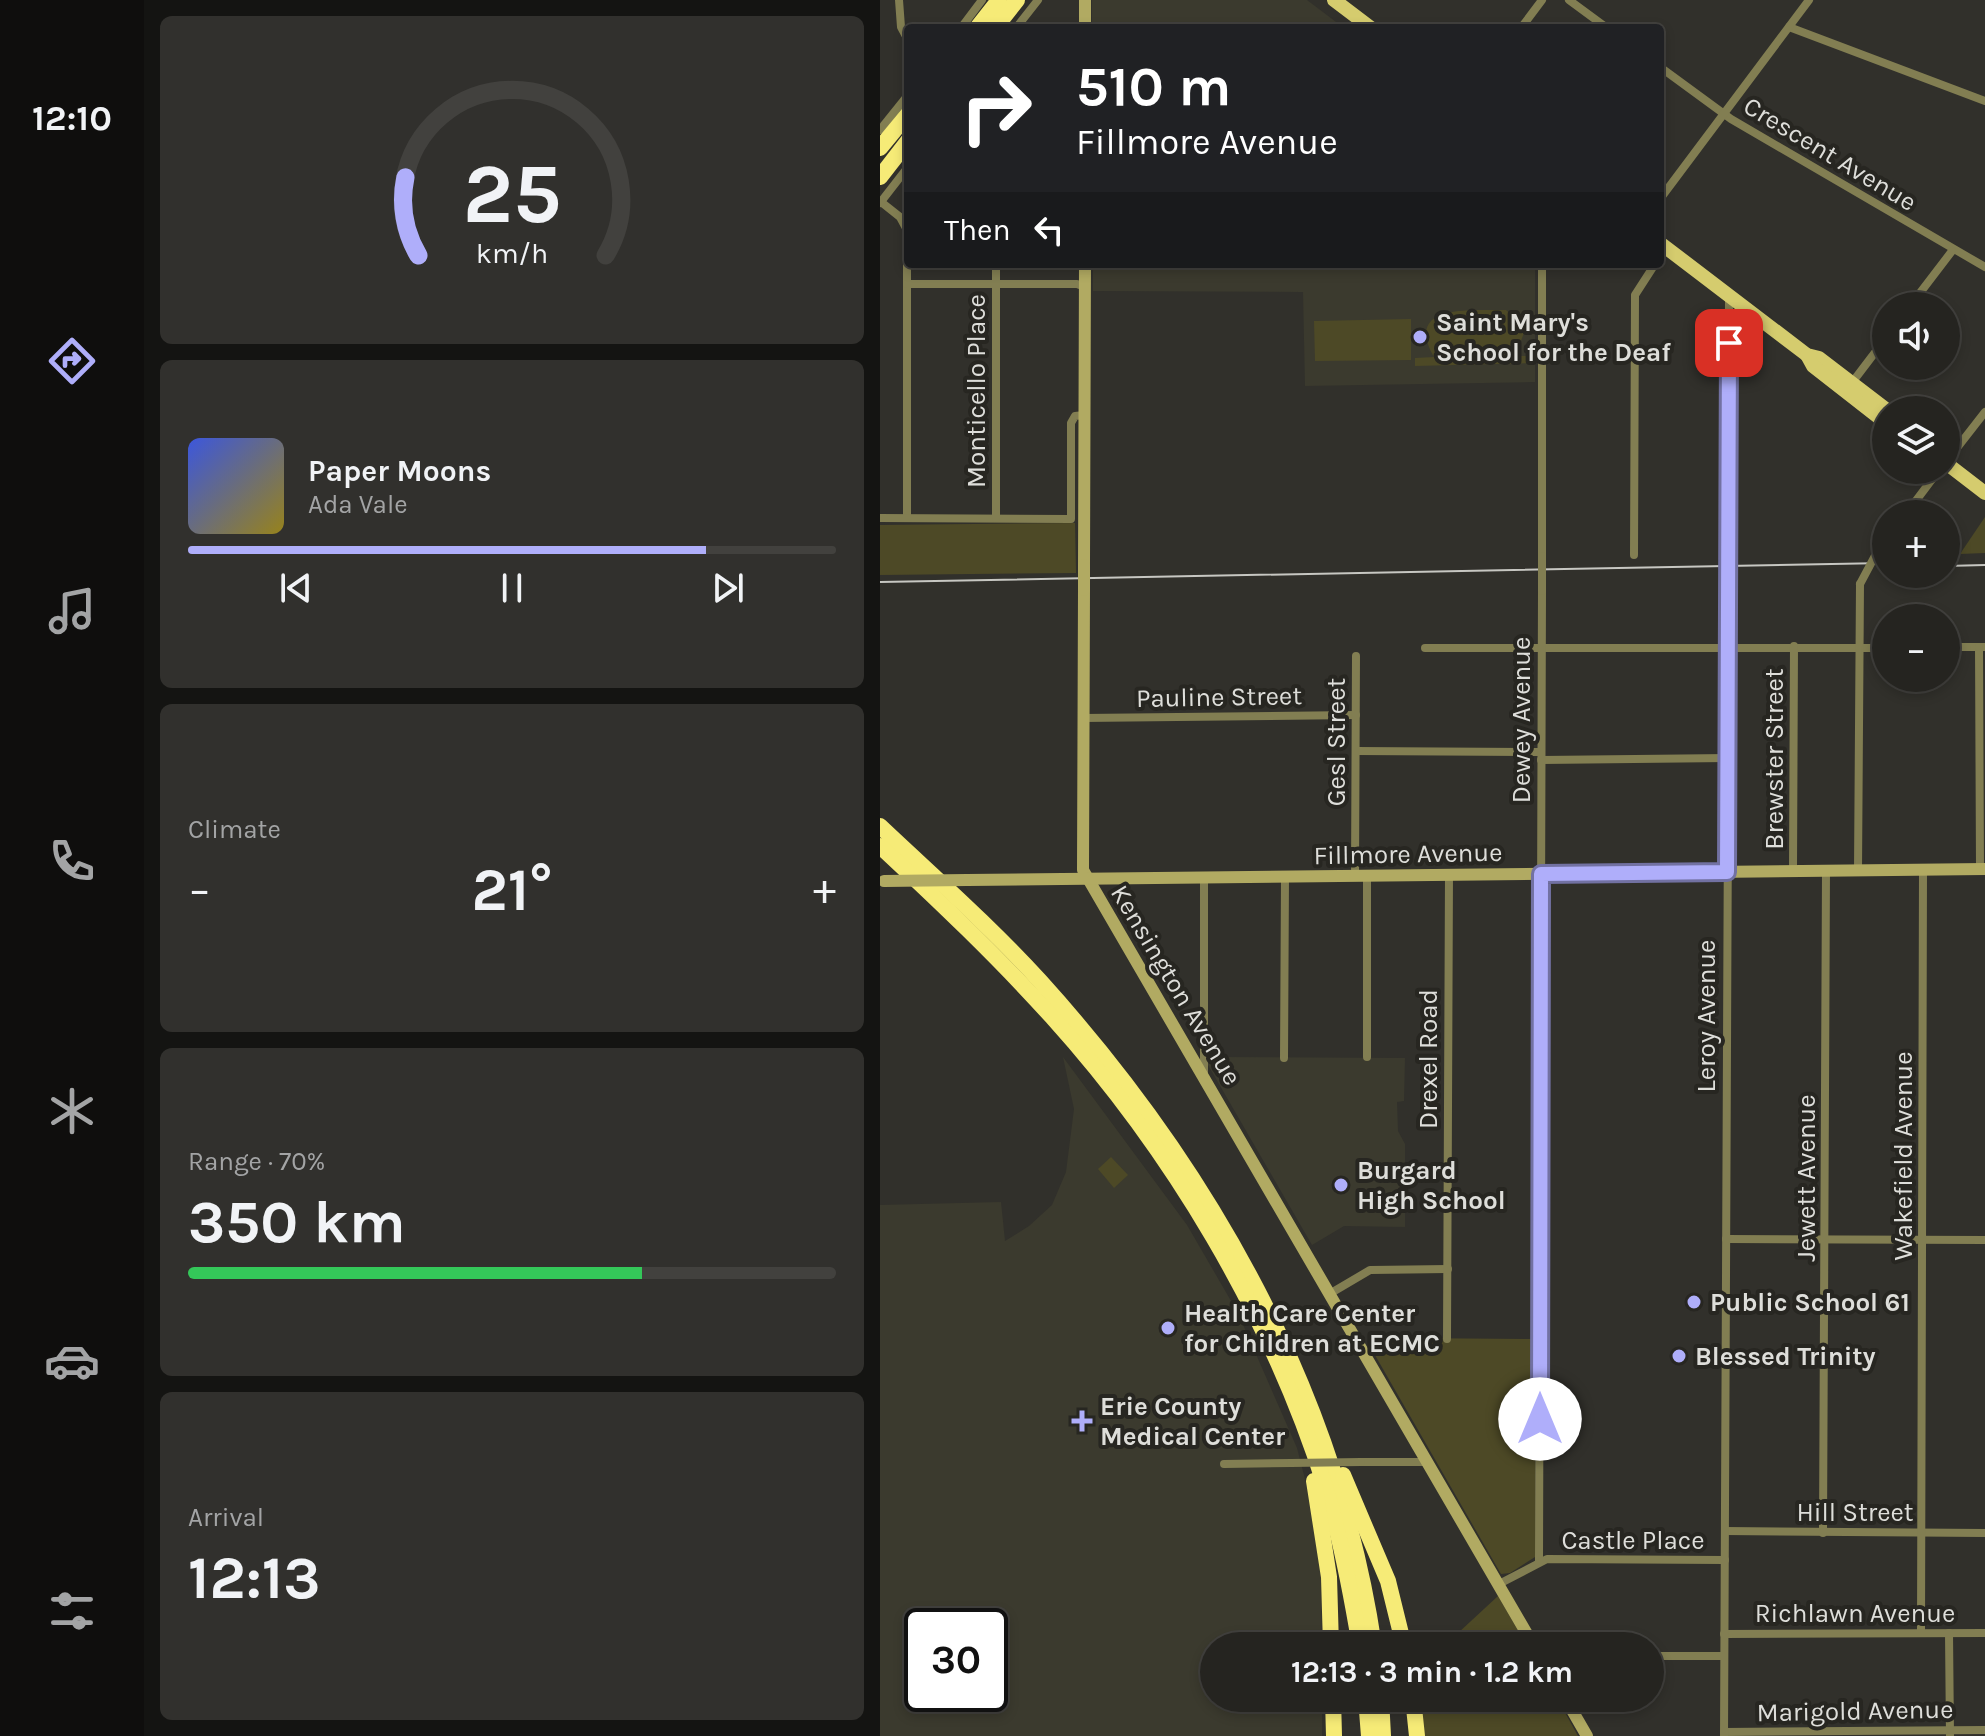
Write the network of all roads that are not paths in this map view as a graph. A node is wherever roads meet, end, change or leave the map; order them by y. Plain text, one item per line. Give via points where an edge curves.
1 (899, 0) edge
2 (982, 0) edge
3 (999, 0) edge
4 (1017, 0) edge
5 (1038, 0) edge
6 (1085, 0) edge
7 (1334, 0) edge
8 (1542, 0) edge
9 (1569, 0) edge
10 (1809, 0) edge
11 (964, 24) edge
12 (980, 24) edge
13 (998, 24) edge
14 (1019, 24) edge
15 (1085, 24) edge
16 (1366, 24) edge
17 (1524, 24) edge
18 (1602, 24) edge
19 (1789, 27) junction
20 (904, 33) edge
21 (1664, 70) edge
22 (904, 100) edge
23 (1985, 101) edge
24 (1725, 115) junction
25 (904, 118) edge
26 (880, 130) edge
27 (904, 147) edge
28 (880, 148) edge
29 (904, 159) edge
30 (904, 172) edge
31 (880, 180) edge
32 (1664, 194) edge
33 (880, 202) edge
34 (904, 225) edge
35 (1664, 251) edge
36 (1952, 251) junction
37 (1985, 267) edge
38 (906, 268) edge
39 (996, 268) edge
40 (1085, 268) edge
41 (1542, 268) edge
42 (1652, 268) edge
43 (907, 284) junction
44 (996, 284) junction
45 (1085, 287) junction
46 (1921, 292) edge
47 (1729, 297) junction
48 (1872, 356) edge
49 (1848, 387) junction
50 (1872, 401) edge
51 (1872, 410) edge
52 (1985, 412) edge
53 (1084, 415) junction
54 (1960, 444) edge
55 (1960, 473) edge
56 (1985, 493) edge
57 (880, 518) edge
58 (907, 518) junction
59 (996, 518) junction
60 (1634, 555) dead end
61 (1872, 562) edge
62 (1728, 646) junction
63 (1794, 646) junction
64 (1859, 647) junction
65 (1872, 647) edge
66 (1960, 647) edge
67 (1982, 647) edge
68 (1425, 648) dead end
69 (1542, 648) junction
70 (1356, 656) dead end
71 (1356, 715) junction
72 (1083, 718) junction
73 (1356, 751) junction
74 (1541, 756) junction
75 (1728, 758) junction
76 (880, 826) edge
77 (880, 846) edge
78 (1982, 869) edge
79 (1923, 870) junction
80 (1793, 871) junction
81 (1826, 871) junction
82 (1858, 871) junction
83 (1727, 872) junction
84 (1541, 874) junction
85 (1449, 875) junction
86 (1361, 876) junction
87 (1285, 877) junction
88 (1204, 878) junction
89 (1088, 879) junction
90 (1120, 879) junction
91 (882, 881) edge
92 (1108, 913) junction
93 (1367, 1057) dead end
94 (1284, 1058) dead end
95 (1204, 1077) junction
96 (1726, 1239) junction
97 (1826, 1240) junction
98 (1922, 1240) junction
99 (1985, 1240) edge
100 (1448, 1269) junction
101 (1331, 1293) junction
102 (1447, 1339) dead end
103 (1311, 1425) junction
104 (1428, 1462) junction
105 (1224, 1464) dead end
106 (1725, 1531) junction
107 (1823, 1533) junction
108 (1923, 1533) junction
109 (1985, 1533) edge
110 (1725, 1560) junction
111 (1539, 1561) junction
112 (1499, 1584) junction
113 (1330, 1632) edge
114 (1357, 1632) edge
115 (1371, 1632) edge
116 (1401, 1632) edge
117 (1526, 1632) edge
118 (1921, 1633) junction
119 (1949, 1633) junction
120 (1985, 1633) edge
121 (1724, 1634) junction
122 (1664, 1656) edge
123 (1724, 1656) junction
124 (1333, 1712) edge
125 (1367, 1712) edge
126 (1382, 1712) edge
127 (1414, 1712) edge
128 (1573, 1712) edge
129 (1985, 1730) edge
130 (1950, 1733) edge
131 (1724, 1734) edge
132 (1334, 1736) edge
133 (1369, 1736) edge
134 (1383, 1736) edge
135 (1417, 1736) edge
136 (1587, 1736) edge

1 - 20 street
2 - 11 street
3 - 12 highway
4 - 13 highway
5 - 14 street
6 - 15 street
7 - 16 main road
8 - 17 street
9 - 18 street
10 - 19 street
19 - 23 street
19 - 24 street
21 - 24 street, Crescent Avenue
22 - 26 street
24 - 32 street
24 - 36 street, Crescent Avenue
25 - 28 highway
27 - 31 highway
29 - 31 highway
30 - 33 street
33 - 34 street
35 - 47 main road
36 - 37 street, Crescent Avenue
36 - 46 street
38 - 43 street
39 - 44 street, Monticello Place
40 - 45 street, Kensington Avenue
41 - 69 street, Dewey Avenue, bridge
42 - 60 street via 1636,290 1635,301
43 - 44 street
43 - 58 street
44 - 45 street
44 - 59 street, Monticello Place
45 - 53 street, Kensington Avenue
47 - 49 main road via 1807,355 1813,366
47 - 62 street, Leroy Avenue, bridge
48 - 49 street
49 - 50 main road
49 - 51 main road
52 - 54 street
53 - 59 street via 1071,419 1071,519
53 - 72 street, Kensington Avenue, bridge
55 - 56 main road
57 - 58 street
58 - 59 street
61 - 64 street, bridge via 1860,584
62 - 63 street
62 - 69 street
62 - 75 street, Leroy Avenue
63 - 64 street
63 - 80 street, Brewster Street
64 - 65 street
64 - 82 street
66 - 67 street
67 - 78 street
68 - 69 street
69 - 74 street, Dewey Avenue
70 - 71 street, Gesl Street
71 - 72 street, Pauline Street
71 - 73 street, Gesl Street
72 - 89 street, Kensington Avenue via 1083,870
73 - 74 street
73 - 86 street, Gesl Street
74 - 75 street
74 - 84 street, Dewey Avenue
75 - 83 street, Leroy Avenue
76 - 103 highway via 1038,979 1163,1134 1251,1276
77 - 103 highway via 994,955 1118,1099 1241,1286
78 - 79 street, Fillmore Avenue
79 - 82 street, Fillmore Avenue
79 - 98 street, Wakefield Avenue
80 - 81 street, Fillmore Avenue
80 - 83 street, Fillmore Avenue
81 - 82 street, Fillmore Avenue
81 - 97 street, Jewett Avenue
83 - 84 street, Fillmore Avenue
83 - 96 street, Leroy Avenue
84 - 85 street, Fillmore Avenue
84 - 111 street, Dewey Avenue
85 - 86 street, Fillmore Avenue
85 - 100 street, Drexel Road
86 - 87 street, Fillmore Avenue
86 - 93 street, Gesl Street
87 - 88 street, Fillmore Avenue
87 - 94 street
88 - 90 street, Fillmore Avenue
88 - 95 street
89 - 90 street, Fillmore Avenue
89 - 91 street, Fillmore Avenue, bridge
89 - 92 street, Kensington Avenue
90 - 92 street via 1103,898
92 - 95 street, Kensington Avenue
95 - 101 street, Kensington Avenue
96 - 97 street
96 - 106 street, Leroy Avenue
97 - 98 street
97 - 107 street, Jewett Avenue
98 - 99 street
98 - 108 street, Wakefield Avenue
100 - 101 street via 1370,1270
100 - 102 street, Drexel Road
101 - 104 street, Kensington Avenue
103 - 113 highway
103 - 114 highway
103 - 115 highway via 1349,1523
103 - 116 highway via 1359,1508 1388,1581
104 - 105 street, bridge
104 - 112 street, Kensington Avenue
106 - 107 street, Hill Street
106 - 110 street, Leroy Avenue
107 - 108 street, Hill Street
108 - 109 street, Hill Street
108 - 118 street, Wakefield Avenue
110 - 111 street, Castle Place
110 - 121 street, Leroy Avenue
111 - 112 street, Castle Place
112 - 117 street, Kensington Avenue
118 - 119 street, Richlawn Avenue
118 - 121 street, Richlawn Avenue
119 - 120 street, Richlawn Avenue
119 - 130 street
121 - 123 street, Leroy Avenue
122 - 123 street
123 - 131 street, Leroy Avenue
124 - 132 highway
125 - 133 highway
126 - 134 highway
127 - 135 highway
128 - 136 street
129 - 130 street, Marigold Avenue
130 - 131 street, Marigold Avenue

